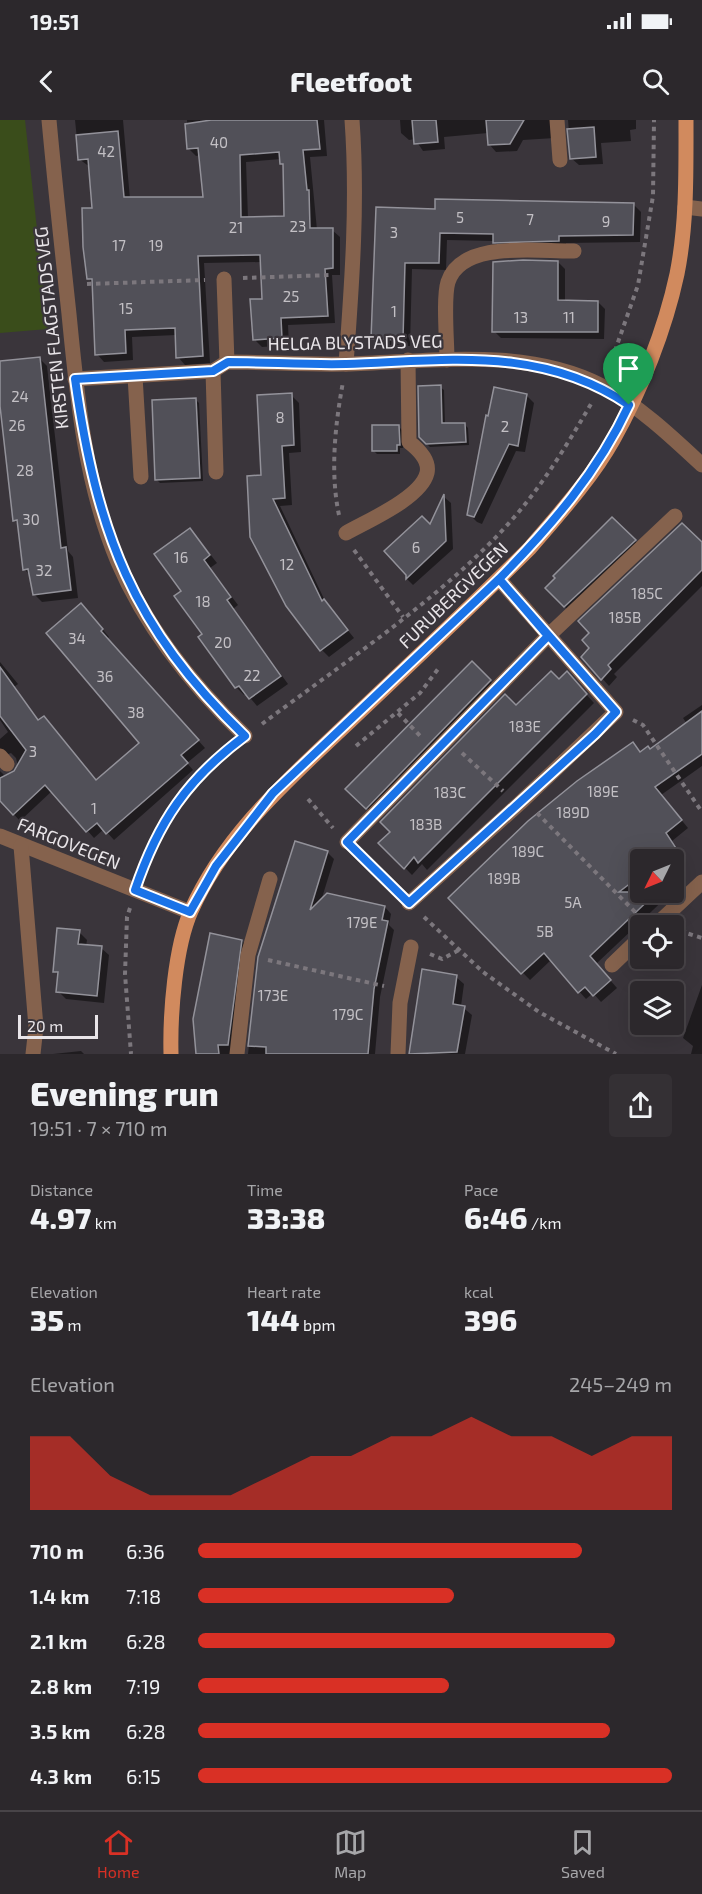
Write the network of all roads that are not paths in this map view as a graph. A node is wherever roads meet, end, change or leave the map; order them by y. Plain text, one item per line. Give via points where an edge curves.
1 (49, 120) edge
2 (352, 120) edge
3 (557, 120) edge
4 (686, 120) edge
5 (560, 160) dead end
6 (685, 207) junction
7 (702, 209) edge
8 (574, 251) dead end
9 (224, 279) dead end
10 (408, 360) junction
11 (447, 360) junction
12 (228, 362) junction
13 (346, 364) junction
14 (213, 371) junction
15 (135, 375) junction
16 (75, 379) junction
17 (629, 405) junction
18 (702, 465) edge
19 (216, 472) dead end
20 (141, 477) dead end
21 (675, 516) dead end
22 (346, 533) road end
23 (499, 579) junction
24 (548, 636) junction
25 (245, 736) road end
26 (0, 836) edge
27 (347, 842) road end
28 (21, 846) junction
29 (270, 879) dead end
30 (702, 882) edge
31 (409, 903) road end
32 (190, 912) junction
33 (667, 915) edge
34 (411, 947) road end
35 (630, 947) edge
36 (612, 964) dead end
37 (33, 1054) edge
38 (171, 1054) edge
39 (237, 1054) edge
40 (398, 1054) edge

1 - 16 street, KIRSTEN FLAGSTADS VEG
2 - 13 street via 356,173
3 - 5 street
4 - 6 main road, FURUBERGVEGEN
6 - 7 street
6 - 17 main road, FURUBERGVEGEN via 674,283 650,358
8 - 11 street via 484,252 463,261 448,284
9 - 12 street
10 - 11 street, HELGA BLYSTADS VEG
10 - 13 street, HELGA BLYSTADS VEG
10 - 22 street via 409,442 425,459 428,471 422,483 386,511
11 - 17 street, HELGA BLYSTADS VEG via 523,363 557,370 602,386
12 - 13 street, HELGA BLYSTADS VEG
12 - 14 street
14 - 15 street
14 - 19 street
15 - 16 street
15 - 20 street
16 - 25 street, KIRSTEN FLAGSTADS VEG via 96,494 118,562 173,657 205,697
17 - 18 street, HELGA BLYSTADS VEG
17 - 23 main road, FURUBERGVEGEN via 613,440 588,476 560,513
21 - 24 street
23 - 24 street
23 - 32 main road, FURUBERGVEGEN via 273,793 216,866
24 - 27 street
24 - 31 street via 616,712
26 - 28 street, FARGOVEGEN
28 - 32 street, FARGOVEGEN
28 - 37 street via 36,1028
29 - 39 street via 248,955
30 - 33 street
32 - 38 main road, FURUBERGVEGEN via 176,971
34 - 40 street via 402,989
35 - 36 street

